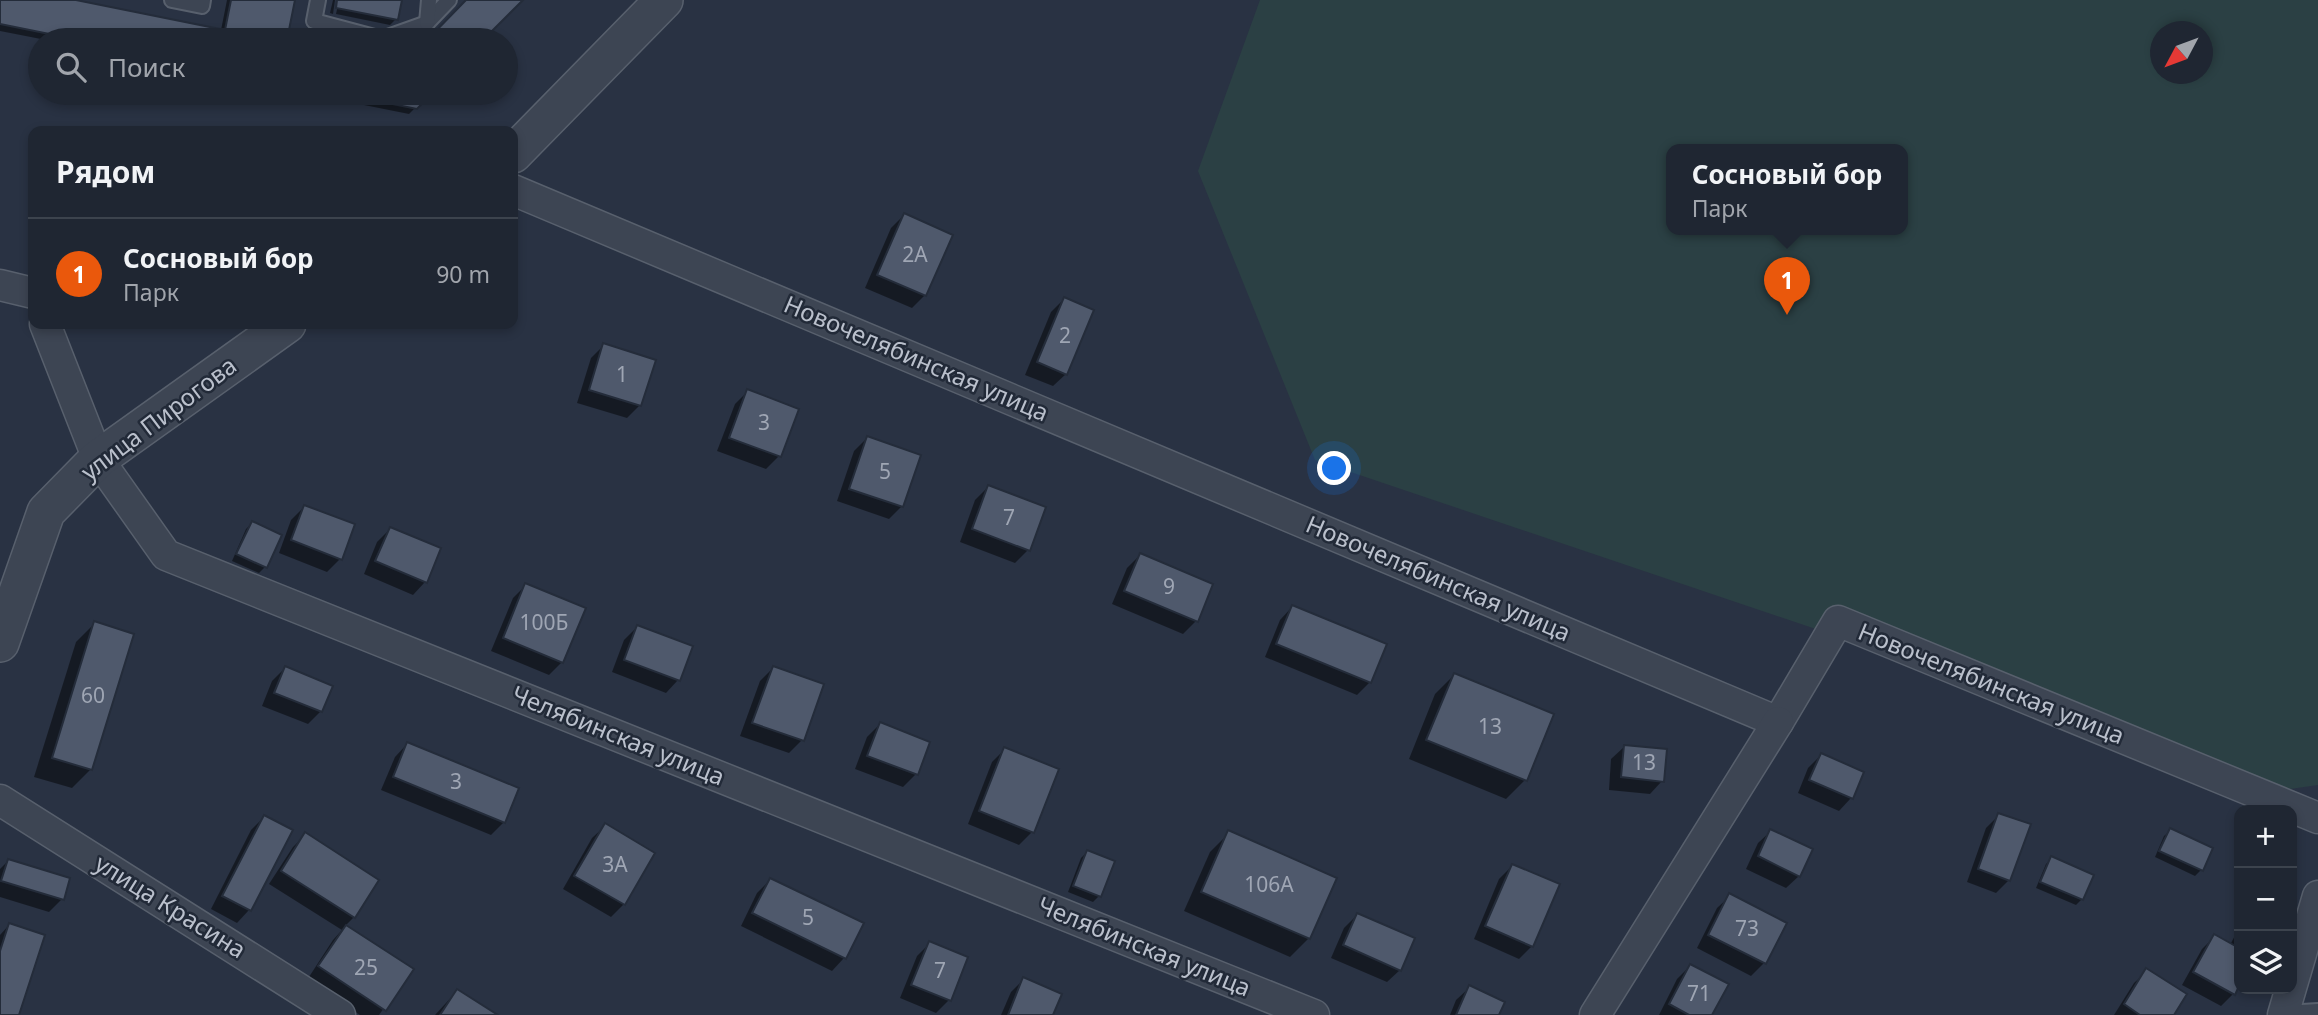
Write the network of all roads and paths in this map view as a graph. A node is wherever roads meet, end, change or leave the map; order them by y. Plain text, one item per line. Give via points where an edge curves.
1 (172, 0) edge
2 (203, 0) edge
3 (318, 0) edge
4 (429, 0) edge
5 (449, 0) edge
6 (664, 0) edge
7 (427, 23) junction
8 (340, 28) edge
9 (413, 28) edge
10 (518, 149) edge
11 (518, 192) edge
12 (0, 285) edge
13 (28, 292) edge
14 (47, 329) edge
15 (280, 329) edge
16 (98, 459) junction
17 (0, 643) edge
18 (1778, 722) junction
19 (0, 800) edge
20 (2318, 818) edge
21 (2318, 896) edge
22 (2318, 1011) edge
23 (2284, 1014) edge
24 (340, 1015) edge
25 (1314, 1015) edge
26 (1595, 1015) edge

1 - 2 lane via 202,6
3 - 8 lane via 314,21
4 - 7 lane
5 - 7 lane
6 - 10 street
7 - 9 lane
11 - 18 street, Новочелябинская улица
12 - 13 street
14 - 16 street, Челябинская улица
15 - 16 street, улица Пирогова
16 - 17 street, улица Пирогова via 46,512
16 - 25 street, Челябинская улица via 166,555
18 - 20 street, Новочелябинская улица via 1838,621
18 - 26 street
19 - 24 street, улица Красина
21 - 23 street
22 - 23 lane

